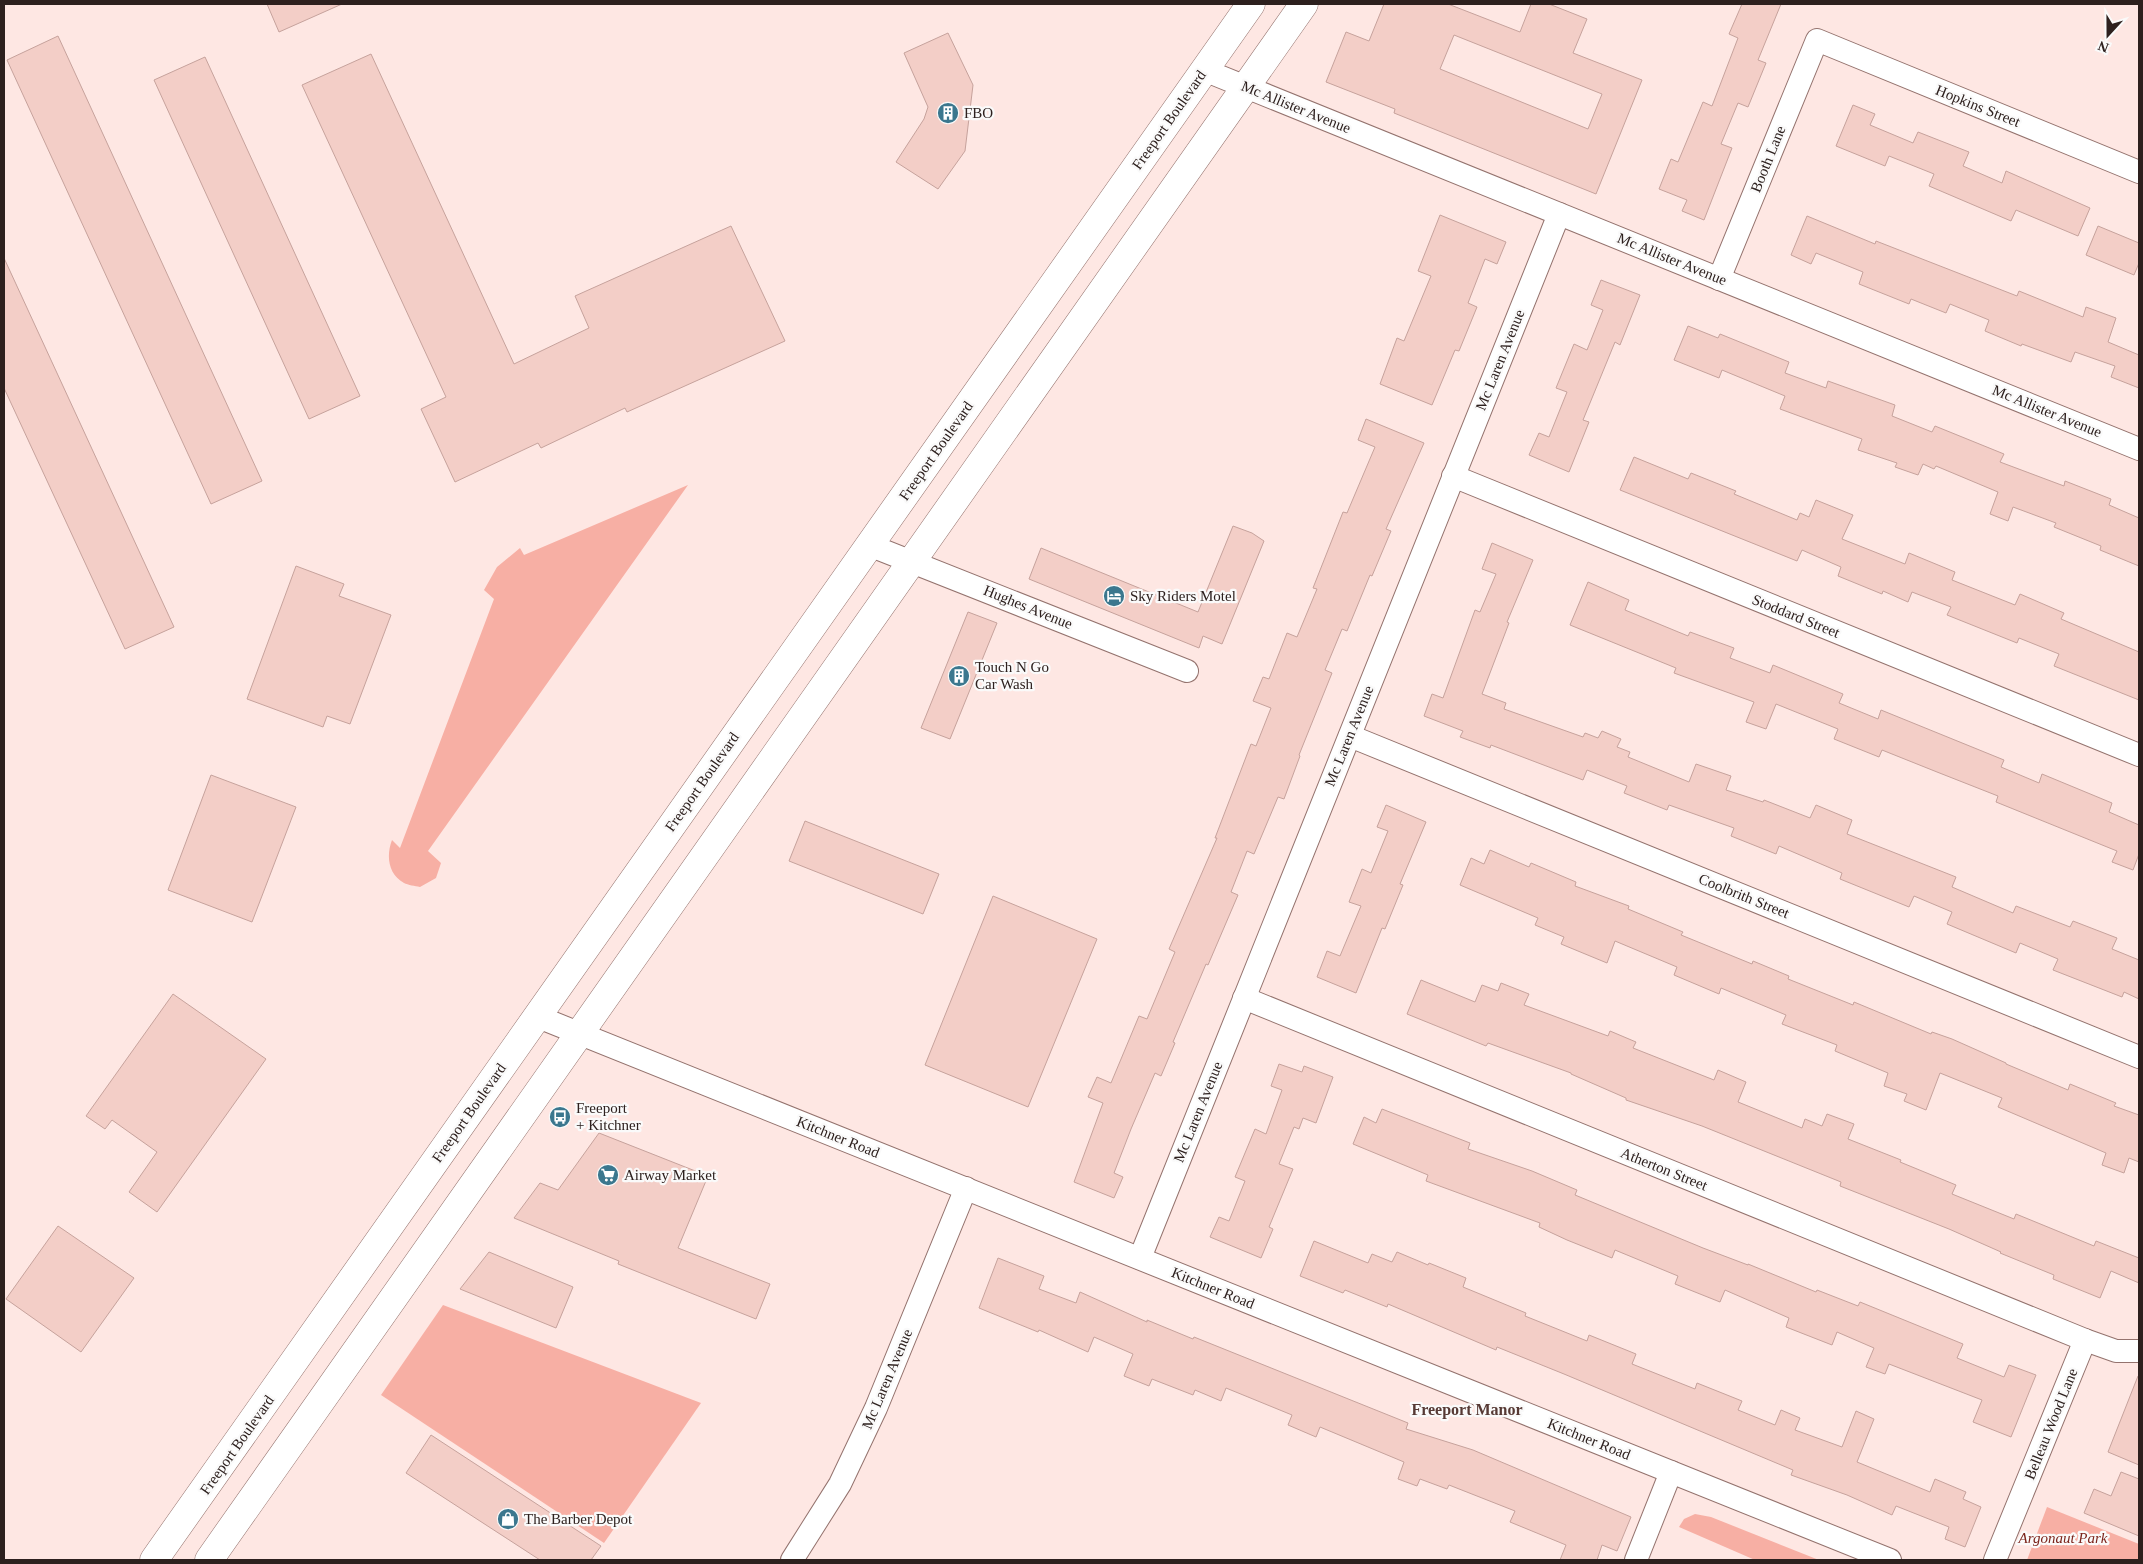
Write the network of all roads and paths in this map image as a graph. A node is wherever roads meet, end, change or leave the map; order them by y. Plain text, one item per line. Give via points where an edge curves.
1 (1251, 4) edge
2 (1304, 4) edge
3 (1817, 40) joint
4 (1204, 70) junction
5 (1244, 86) junction
6 (2139, 172) edge
7 (1559, 214) junction
8 (1719, 278) junction
9 (2139, 449) edge
10 (1453, 476) junction
11 (869, 545) junction
12 (911, 561) junction
13 (1187, 670) dead end
14 (1350, 736) junction
15 (2139, 756) edge
16 (1244, 998) junction
17 (536, 1016) junction
18 (580, 1033) junction
19 (2139, 1057) edge
20 (966, 1188) junction
21 (1140, 1258) junction
22 (2084, 1340) junction
23 (2139, 1352) edge
24 (1671, 1472) junction
25 (154, 1560) edge
26 (209, 1560) edge
27 (792, 1560) edge
28 (1636, 1560) edge
29 (1890, 1560) edge
30 (1995, 1560) edge

1 - 4 main road, Freeport Boulevard
2 - 5 main road
3 - 6 street, Hopkins Street
3 - 8 street, Booth Lane
4 - 5 street, Mc Allister Avenue
4 - 11 main road, Freeport Boulevard
5 - 7 street, Mc Allister Avenue
5 - 12 main road
7 - 8 street, Mc Allister Avenue
7 - 10 street, Mc Laren Avenue
8 - 9 street, Mc Allister Avenue
10 - 14 street, Mc Laren Avenue
10 - 15 street, Stoddard Street
11 - 12 street, Hughes Avenue
11 - 17 main road, Freeport Boulevard
12 - 13 street, Hughes Avenue
12 - 18 main road
14 - 16 street, Mc Laren Avenue
14 - 19 street, Coolbrith Street
16 - 21 street, Mc Laren Avenue
16 - 22 street, Atherton Street
17 - 18 street, Kitchner Road
17 - 25 main road, Freeport Boulevard via 365,1264
18 - 20 street, Kitchner Road
18 - 26 main road
20 - 21 street, Kitchner Road
20 - 27 street, Mc Laren Avenue via 876,1408 840,1484
21 - 24 street, Kitchner Road
22 - 23 street via 2116,1351
22 - 30 street, Belleau Wood Lane
24 - 28 street
24 - 29 street, Kitchner Road

